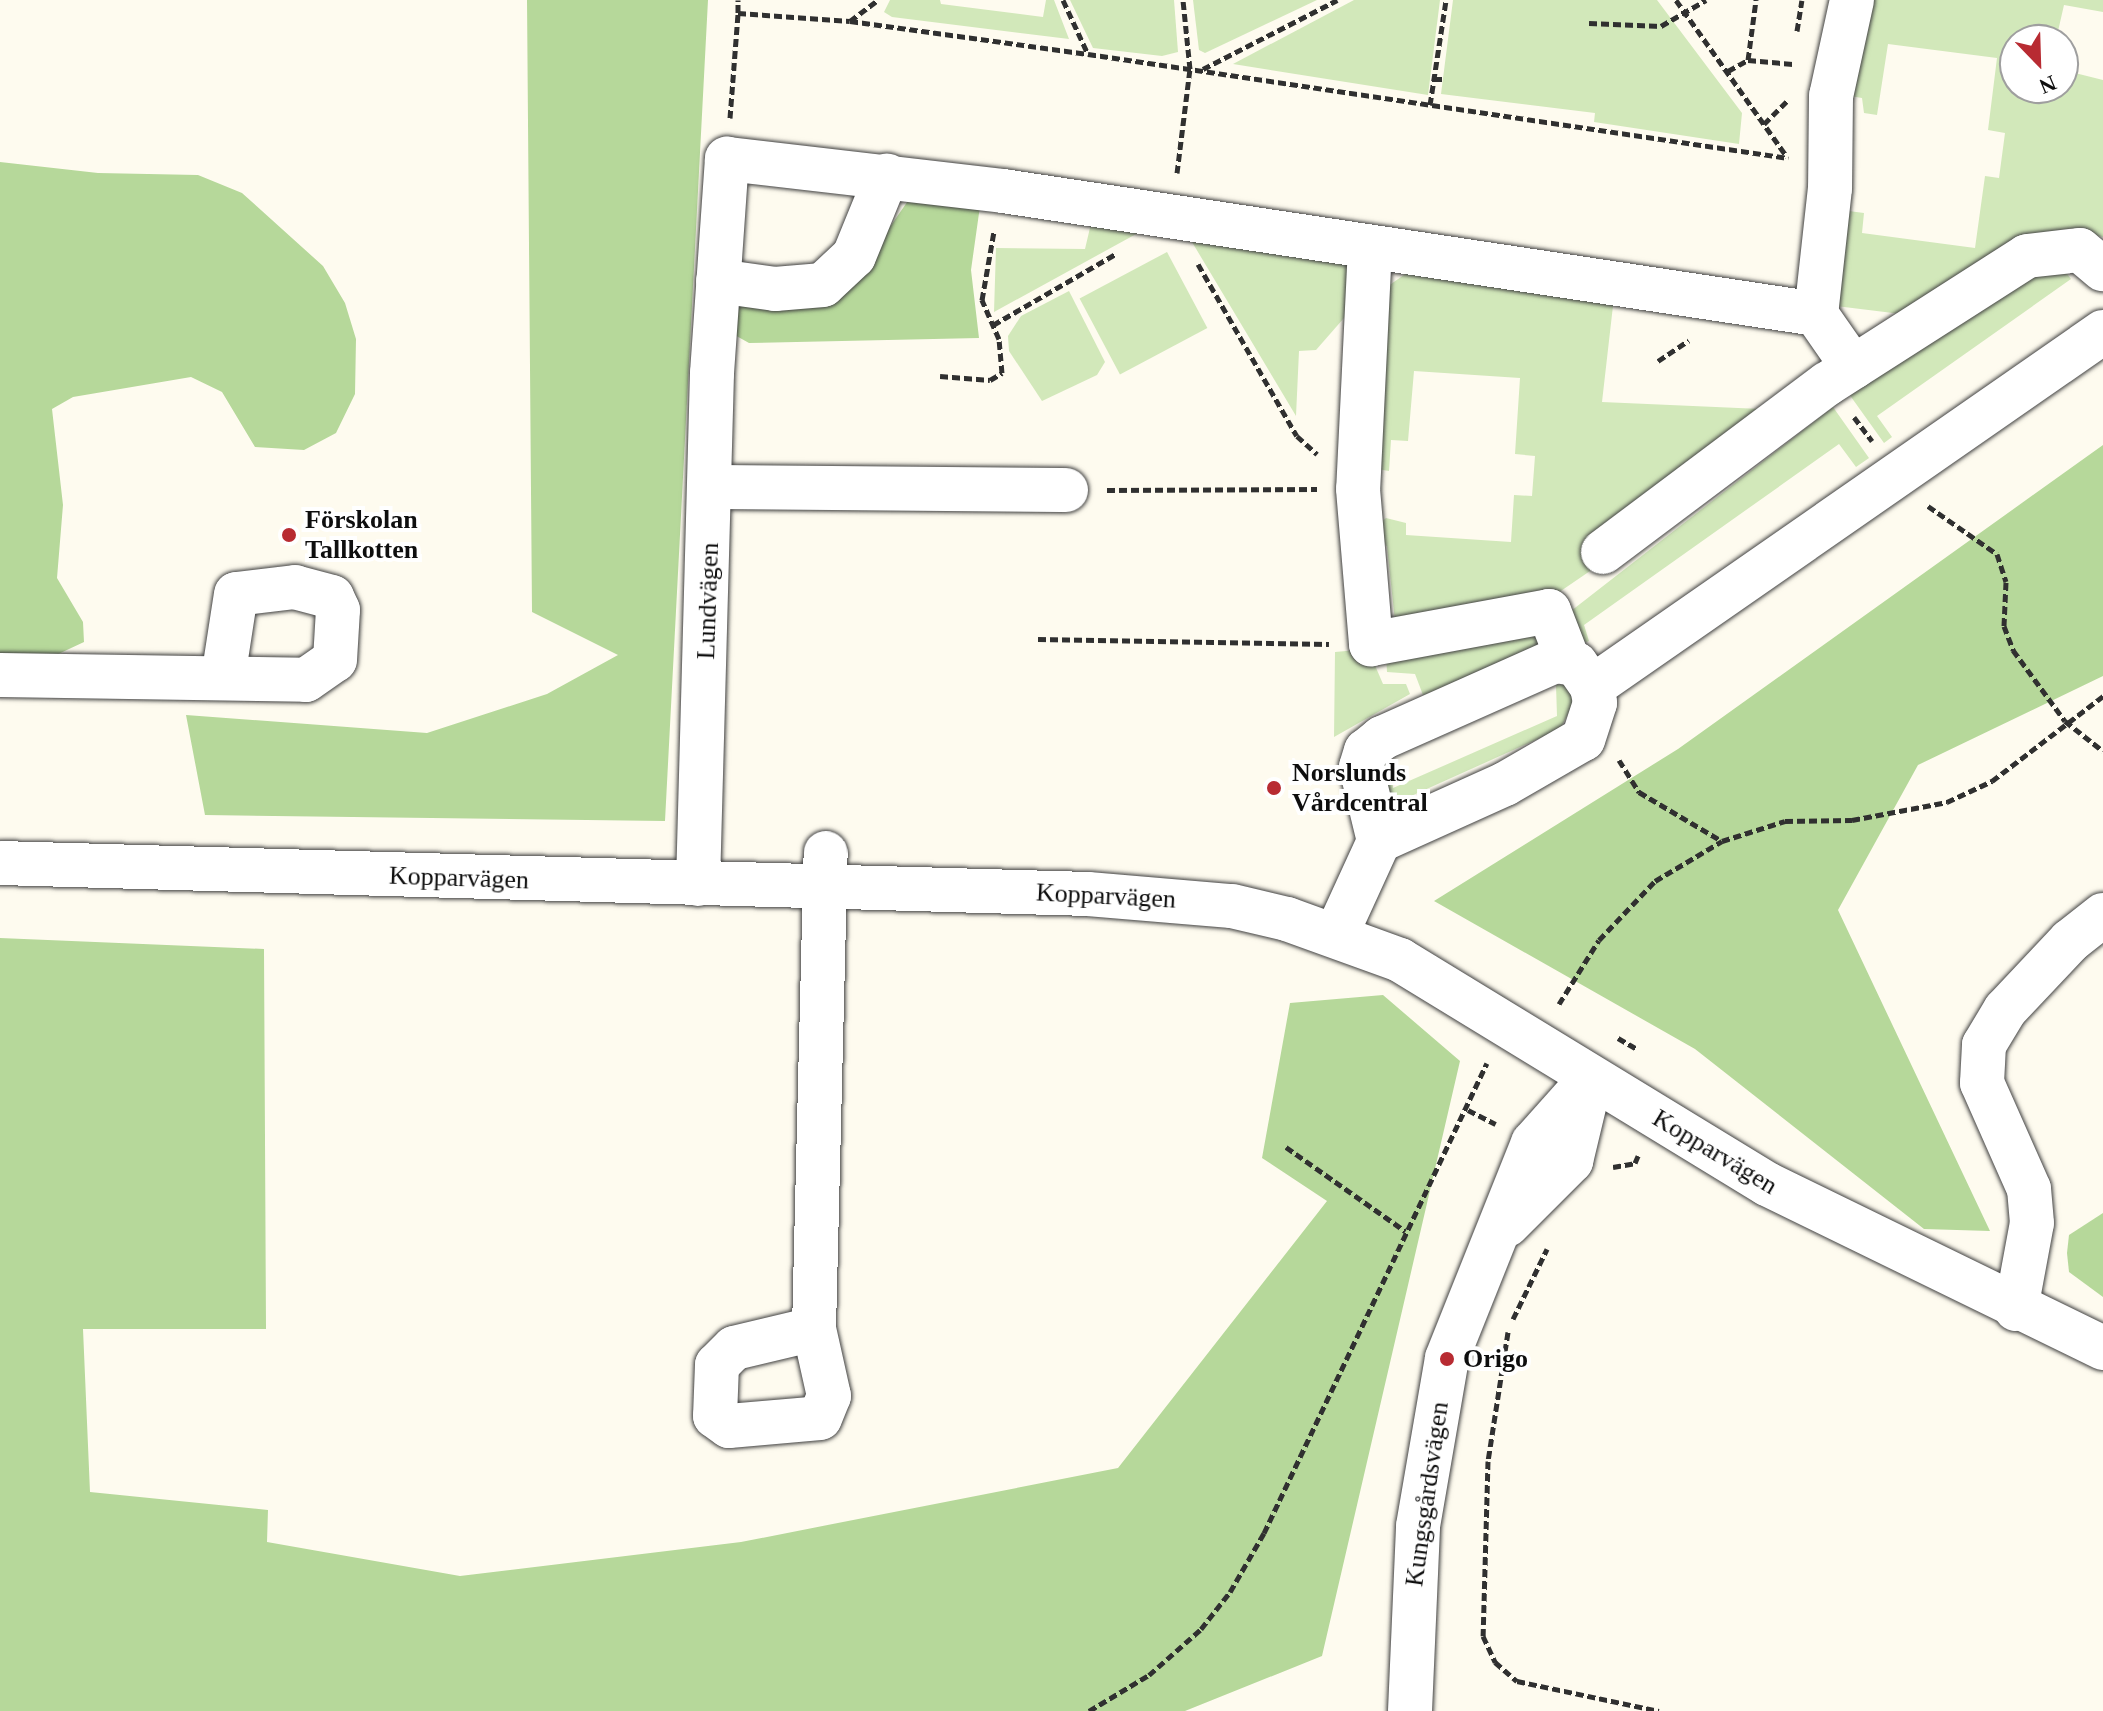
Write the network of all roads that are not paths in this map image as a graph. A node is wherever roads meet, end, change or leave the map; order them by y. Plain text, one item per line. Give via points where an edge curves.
1 (1852, 0) edge
2 (887, 175) junction
3 (1370, 247) junction
4 (2103, 269) edge
5 (717, 299) junction
6 (1816, 314) junction
7 (2103, 332) edge
8 (1853, 367) junction
9 (712, 487) junction
10 (1066, 490) road end
11 (1603, 552) dead end
12 (0, 675) edge
13 (223, 678) dead end
14 (1585, 688) junction
15 (1379, 841) junction
16 (0, 863) edge
17 (825, 870) junction
18 (698, 884) junction
19 (2103, 915) edge
20 (1336, 935) junction
21 (1591, 1078) junction
22 (2016, 1309) junction
23 (814, 1329) dead end
24 (2103, 1348) edge
25 (1410, 1711) edge

1 - 6 street via 1831,96 1830,188
2 - 3 street
2 - 5 street via 854,256 823,285
2 - 5 street, Lundvägen via 727,159
3 - 6 street
3 - 14 street via 1358,489 1371,644 1549,611
4 - 8 street via 2080,250 2027,256
5 - 9 street, Lundvägen
6 - 8 street
7 - 14 street
8 - 11 street
9 - 10 street
9 - 18 street, Lundvägen
12 - 13 street
14 - 15 street via 1583,739 1566,753
14 - 15 street via 1555,661 1382,738 1366,751 1361,767
15 - 20 street
16 - 18 street, Kopparvägen
17 - 18 street, Kopparvägen
17 - 20 street, Kopparvägen via 1200,901
17 - 23 street
19 - 22 street via 2070,941 2005,1010 1984,1045 1982,1083 2029,1189 2032,1223
20 - 21 street, Kopparvägen via 1400,960
21 - 22 street, Kopparvägen via 1767,1184
21 - 25 street, Kungsgårdsvägen via 1533,1143 1447,1359 1418,1526
22 - 24 street, Kopparvägen

